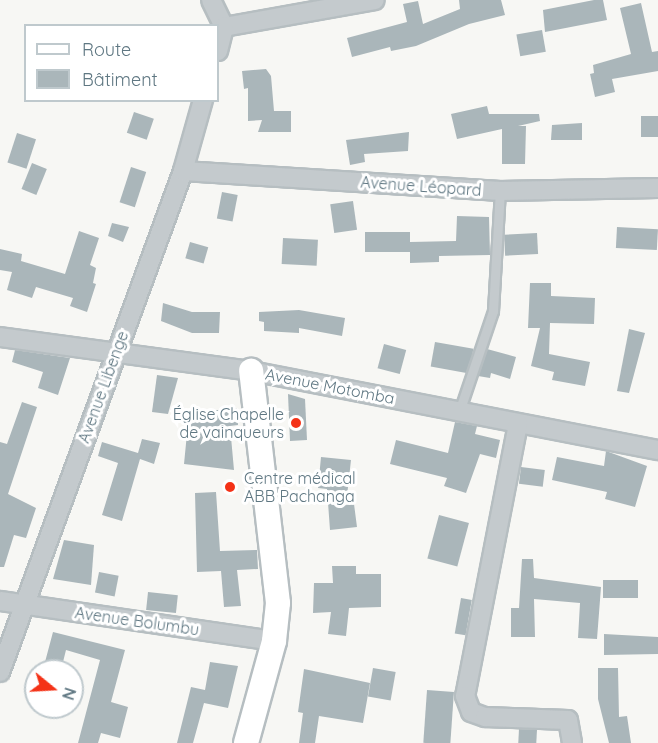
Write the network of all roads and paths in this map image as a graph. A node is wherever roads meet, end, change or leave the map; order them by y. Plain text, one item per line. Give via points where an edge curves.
1 (211, 0) edge
2 (375, 0) edge
3 (224, 27) junction
4 (219, 47) edge
5 (202, 102) edge
6 (183, 171) junction
7 (658, 188) edge
8 (500, 191) junction
9 (0, 337) edge
10 (116, 351) junction
11 (250, 371) junction
12 (459, 412) junction
13 (518, 424) junction
14 (658, 450) edge
15 (0, 601) edge
16 (22, 604) junction
17 (274, 641) junction
18 (0, 672) edge
19 (246, 743) edge
20 (572, 743) edge

1 - 3 street
2 - 3 street
3 - 4 street
5 - 6 street, Avenue Libenge
6 - 8 street, Avenue Léopard
6 - 10 street, Avenue Libenge
7 - 8 street, Avenue Léopard
8 - 12 lane via 493,311
9 - 10 street, Avenue Motomba
10 - 11 street, Avenue Motomba
10 - 16 street, Avenue Libenge
11 - 12 street, Avenue Motomba
11 - 17 street via 278,603
12 - 13 street, Avenue Motomba
13 - 14 street, Avenue Motomba
13 - 20 street via 465,696 471,712 484,717 568,720
15 - 16 street, Avenue Bolumbu
16 - 17 street, Avenue Bolumbu
16 - 18 street, Avenue Libenge
17 - 19 street

